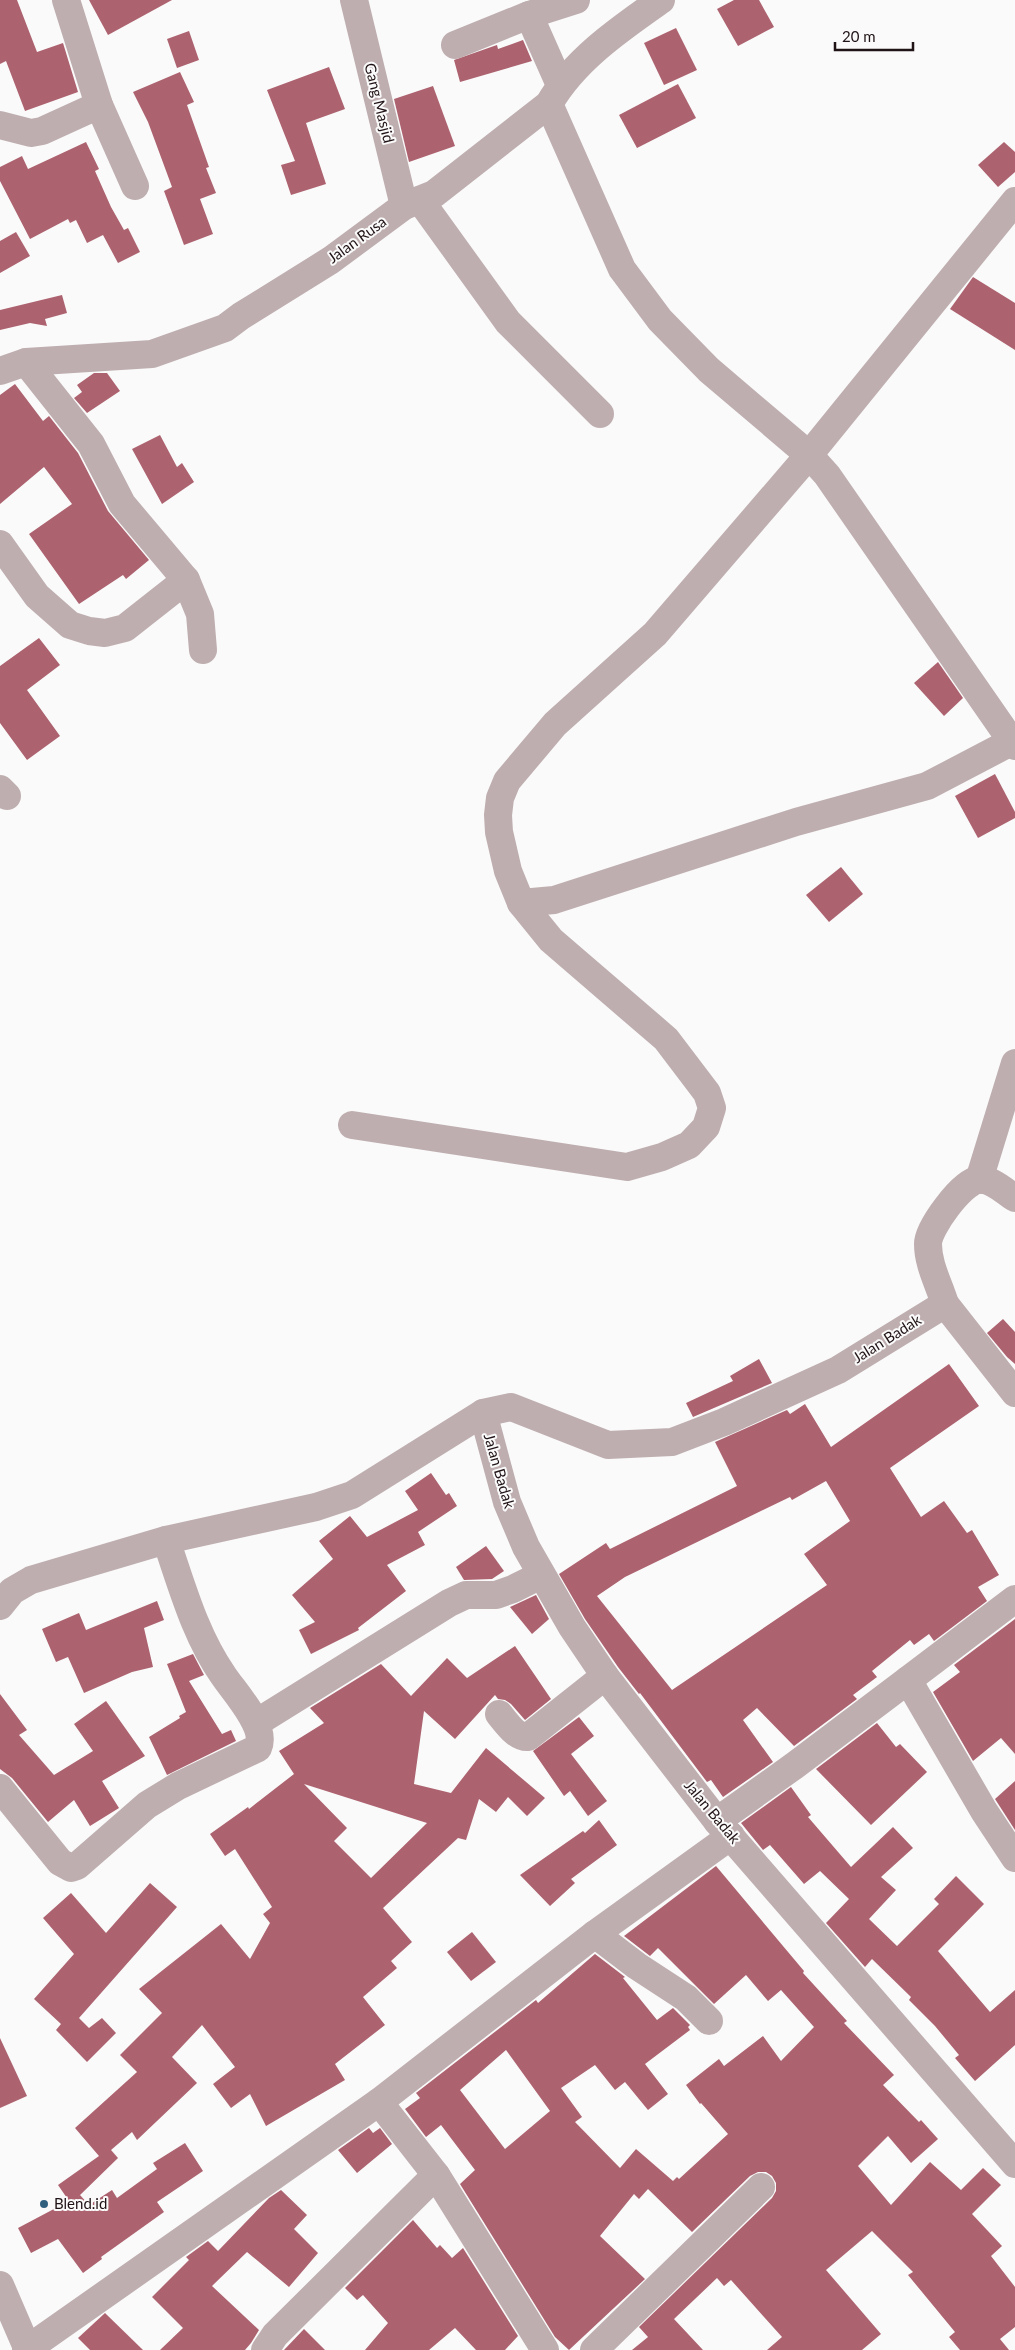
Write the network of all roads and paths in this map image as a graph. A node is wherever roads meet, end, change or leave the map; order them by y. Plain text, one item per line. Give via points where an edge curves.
1 (66, 0) edge
2 (354, 0) edge
3 (576, 0) edge
4 (661, 0) edge
5 (529, 15) junction
6 (455, 45) dead end
7 (555, 94) junction
8 (99, 105) junction
9 (0, 125) edge
10 (135, 186) dead end
11 (1015, 201) edge
12 (412, 203) junction
13 (26, 362) junction
14 (0, 371) edge
15 (600, 414) dead end
16 (809, 455) junction
17 (0, 544) edge
18 (186, 580) junction
19 (203, 650) dead end
20 (1014, 743) edge
21 (522, 903) junction
22 (1015, 1063) edge
23 (352, 1125) dead end
24 (984, 1180) junction
25 (1015, 1198) edge
26 (945, 1304) junction
27 (1015, 1393) edge
28 (483, 1413) junction
29 (166, 1540) junction
30 (541, 1575) junction
31 (1015, 1598) edge
32 (0, 1606) edge
33 (605, 1676) junction
34 (908, 1680) junction
35 (499, 1714) dead end
36 (256, 1723) junction
37 (0, 1788) edge
38 (724, 1828) junction
39 (1015, 1858) edge
40 (595, 1934) junction
41 (709, 2021) dead end
42 (379, 2102) junction
43 (1015, 2164) edge
44 (436, 2175) junction
45 (761, 2187) dead end
46 (0, 2285) edge
47 (27, 2350) edge
48 (265, 2350) edge
49 (545, 2350) edge
50 (594, 2350) edge

1 - 8 street
2 - 12 street, Gang Masjid
3 - 5 street
4 - 7 street, Jalan Rusa via 594,52
5 - 6 street
5 - 7 street
7 - 12 street, Jalan Rusa via 434,194
7 - 16 street via 622,269 660,320 710,370
8 - 9 street via 42,131 31,133
8 - 10 street
11 - 16 street
12 - 13 street, Jalan Rusa via 331,260 225,328 200,339 152,354
12 - 15 street via 508,322
13 - 14 street, Jalan Rusa
13 - 18 street via 91,444 122,504
16 - 20 street via 828,475
16 - 21 street via 655,634 555,724 507,782 500,798 499,832 508,871
17 - 18 street via 37,596 70,625 89,631 105,633 125,628
18 - 19 street via 200,614
20 - 21 street via 927,786 796,822 554,900
21 - 23 street via 551,940 666,1039 707,1093 712,1108 706,1127 689,1144 662,1157 627,1167
22 - 24 street
24 - 25 street
24 - 26 street via 967,1183 929,1234 930,1258
26 - 27 street
26 - 28 street, Jalan Badak via 838,1370 672,1442 608,1445 511,1408
28 - 29 street via 352,1495 316,1507
28 - 30 street, Jalan Badak via 507,1502
29 - 32 street via 31,1580 12,1591
29 - 36 street via 196,1625 221,1672
30 - 33 street, Jalan Badak
30 - 36 street via 496,1595 466,1595 449,1603
31 - 34 street
33 - 35 street via 528,1737 517,1734
33 - 38 street, Jalan Badak
34 - 38 street via 794,1766
34 - 39 street
36 - 37 street via 261,1738 258,1748 147,1805 71,1868 60,1862
38 - 40 street
38 - 43 street, Jalan Badak
40 - 41 street via 686,1998
40 - 42 street
42 - 44 street
42 - 47 street
44 - 48 street via 275,2335
44 - 49 street
45 - 50 street
46 - 47 street

